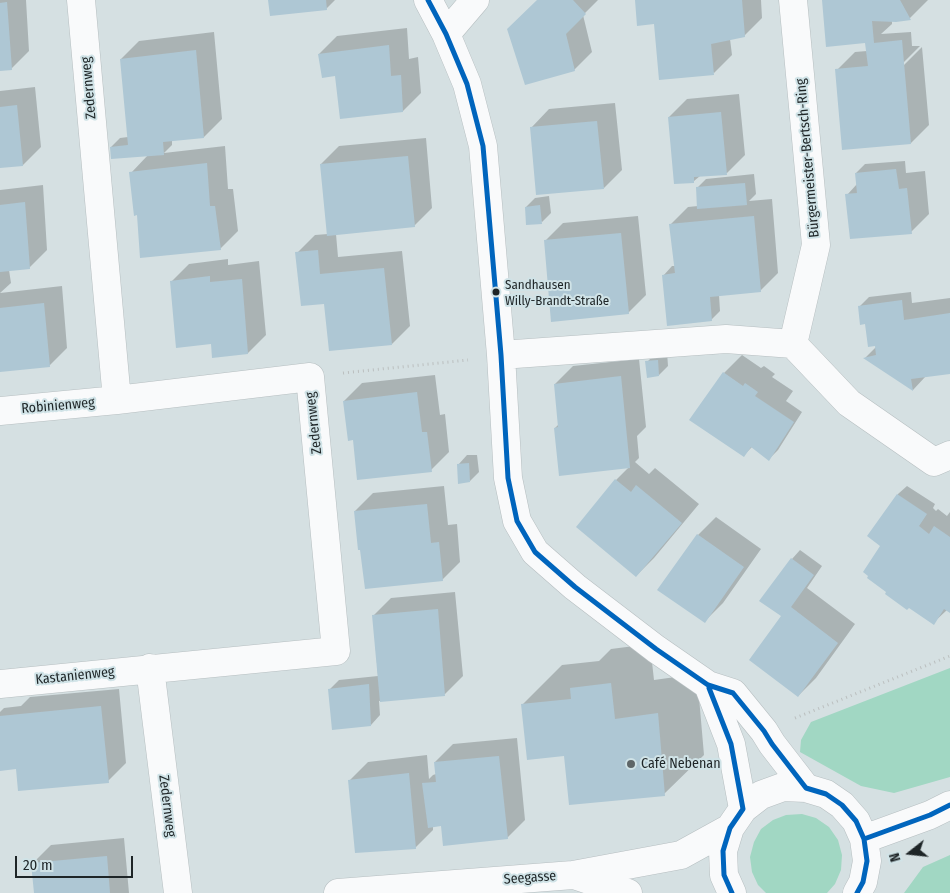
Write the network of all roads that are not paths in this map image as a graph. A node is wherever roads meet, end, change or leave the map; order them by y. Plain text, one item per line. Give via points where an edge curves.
1 (81, 0) edge
2 (428, 0) edge
3 (474, 0) edge
4 (793, 0) edge
5 (446, 34) junction
6 (793, 344) junction
7 (501, 355) junction
8 (117, 400) junction
9 (0, 411) edge
10 (945, 463) edge
11 (150, 668) junction
12 (0, 684) edge
13 (708, 685) junction
14 (806, 788) junction
15 (950, 805) edge
16 (736, 818) junction
17 (864, 839) junction
18 (573, 874) junction
19 (178, 893) edge
20 (338, 893) edge
21 (628, 893) edge
22 (732, 893) edge
23 (857, 893) edge

1 - 8 street, Zedernweg
2 - 5 street
3 - 5 street
4 - 6 street, Bürgermeister-Bertsch-Ring via 816,245
5 - 7 street via 467,84 483,146
6 - 7 street via 726,339
6 - 10 street via 849,403
7 - 13 street via 508,478 517,521 536,552 575,587
8 - 9 street, Robinienweg
8 - 11 street, Zedernweg via 310,376 336,651
11 - 12 street, Kastanienweg
11 - 19 street, Zedernweg
13 - 14 street via 733,693
13 - 16 street via 731,744
14 - 16 street, Seegasse via 783,787 761,795
14 - 17 street via 826,794 842,805 856,820
15 - 17 street
16 - 18 street, Seegasse via 681,855
16 - 22 street via 723,851 724,876
17 - 23 street via 866,861 863,882
18 - 20 street, Seegasse
18 - 21 street, Seegasse

